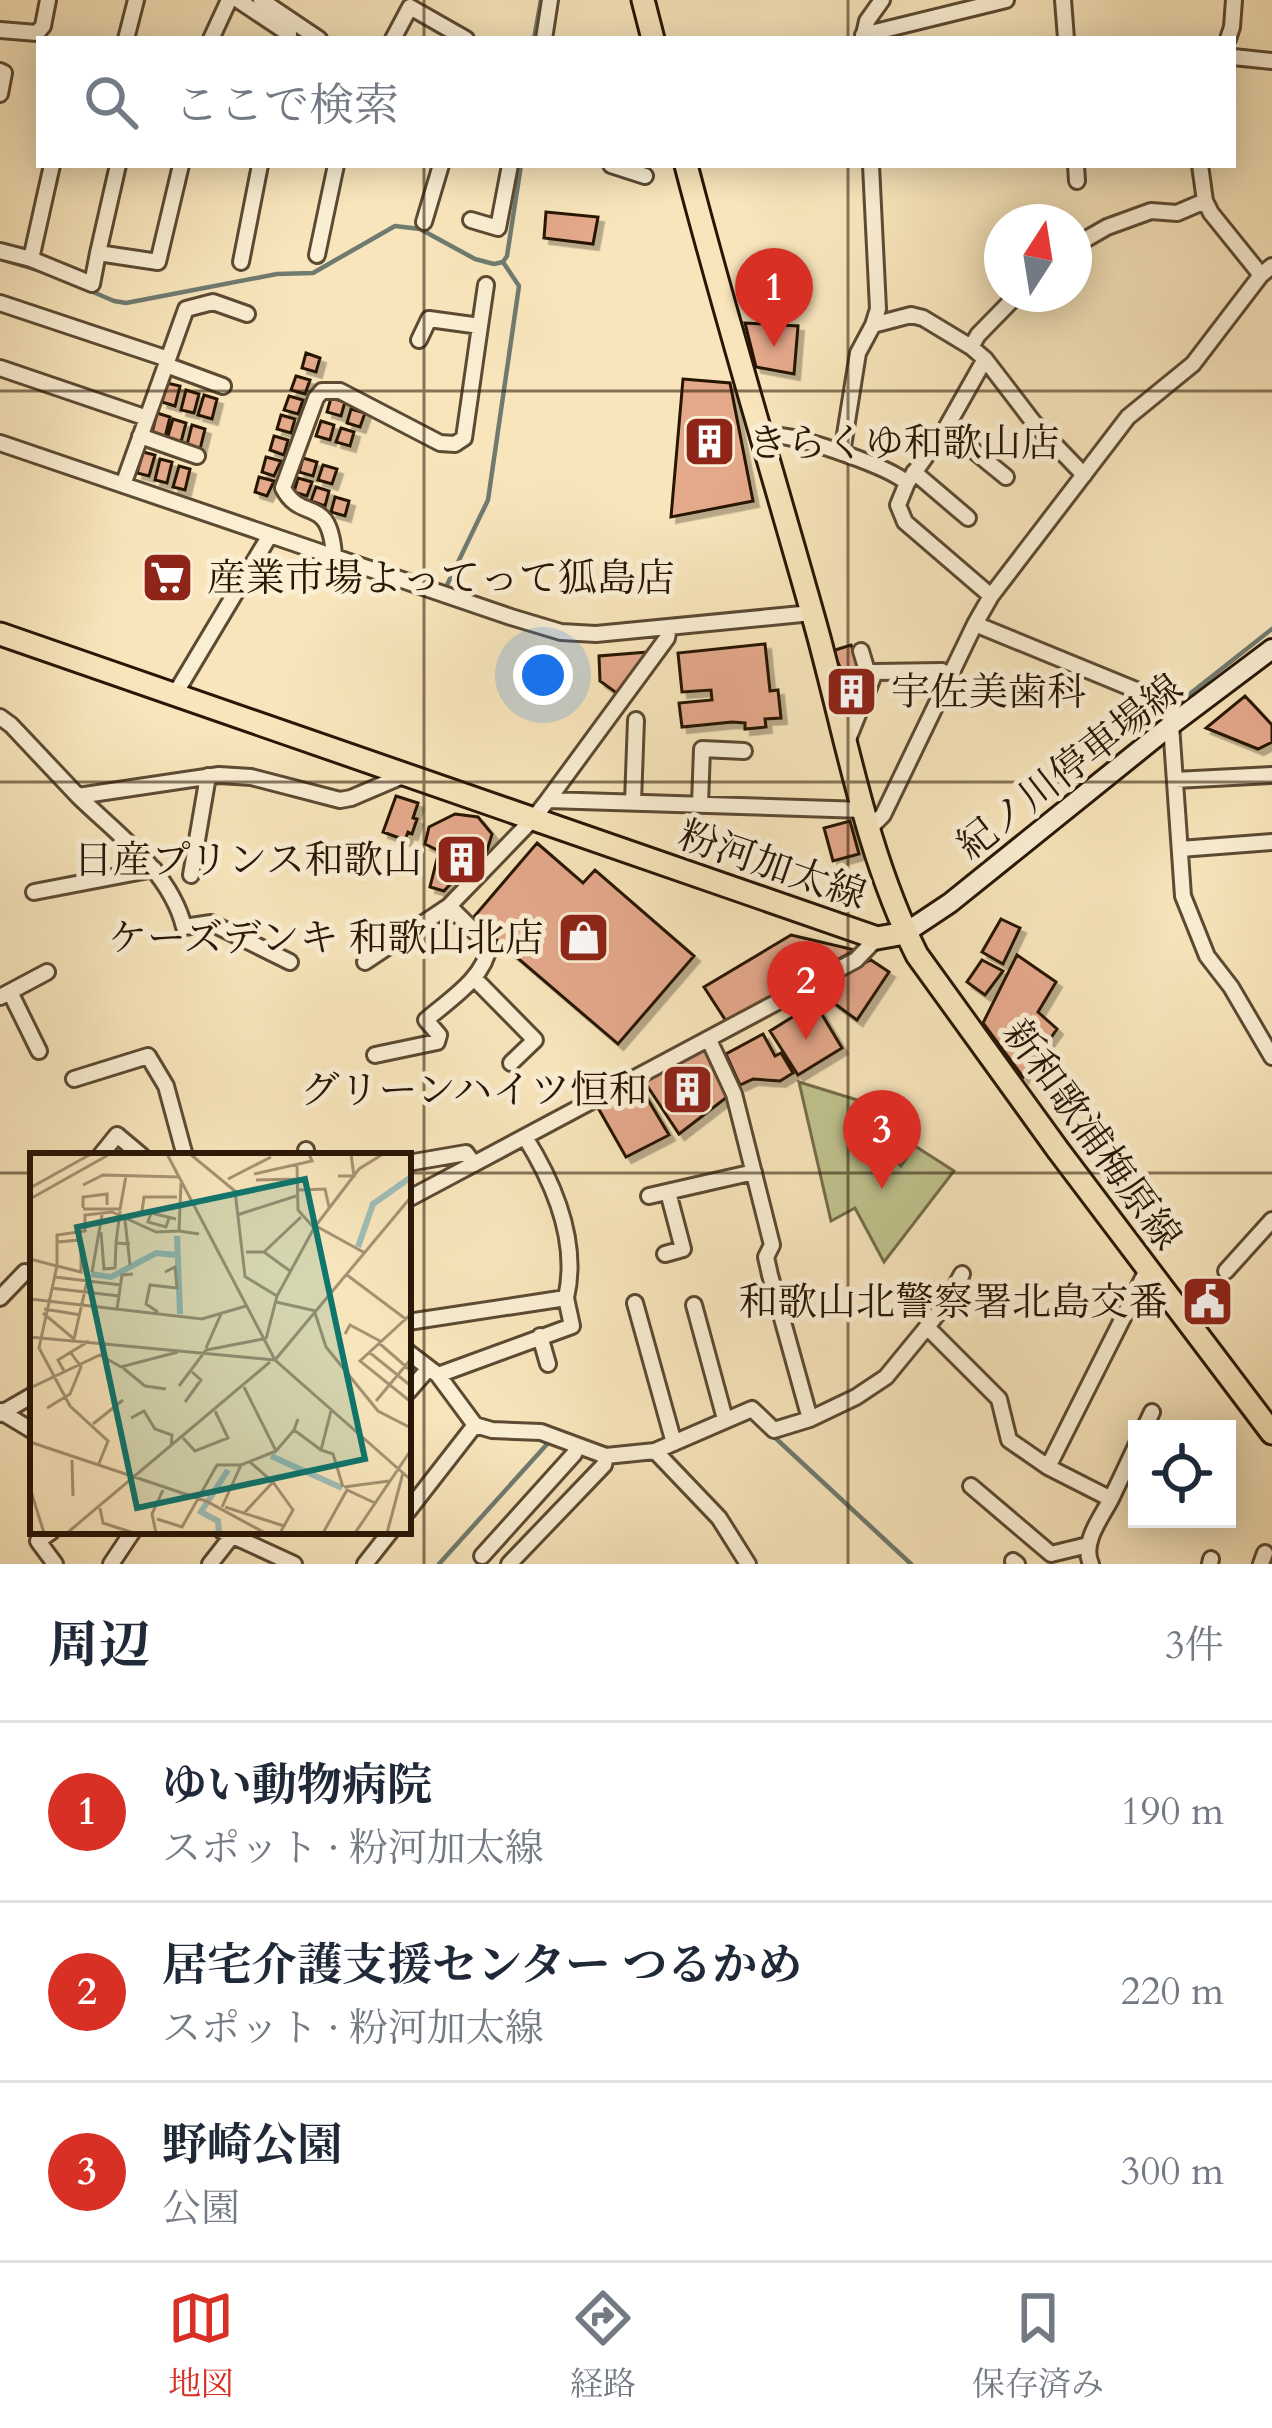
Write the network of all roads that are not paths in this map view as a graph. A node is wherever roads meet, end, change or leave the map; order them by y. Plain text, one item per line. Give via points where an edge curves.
1 (48, 0) edge
2 (136, 0) edge
3 (233, 0) edge
4 (261, 0) edge
5 (550, 0) edge
6 (643, 0) edge
7 (882, 0) edge
8 (1006, 0) edge
9 (1063, 0) edge
10 (1234, 0) edge
11 (0, 30) edge
12 (127, 36) edge
13 (213, 36) edge
14 (289, 36) edge
15 (315, 36) edge
16 (395, 36) edge
17 (461, 36) edge
18 (544, 36) edge
19 (652, 36) edge
20 (863, 36) edge
21 (867, 36) edge
22 (1066, 36) edge
23 (1229, 36) edge
24 (1236, 56) edge
25 (1272, 61) edge
26 (0, 71) edge
27 (0, 94) edge
28 (51, 168) edge
29 (117, 168) edge
30 (180, 168) edge
31 (259, 168) edge
32 (336, 168) edge
33 (440, 168) edge
34 (509, 168) edge
35 (620, 168) edge
36 (687, 168) edge
37 (872, 168) edge
38 (1200, 168) edge
39 (645, 176) dead end
40 (1205, 201) junction
41 (471, 220) dead end
42 (424, 222) dead end
43 (1092, 235) edge
44 (0, 251) edge
45 (98, 253) junction
46 (317, 255) dead end
47 (31, 260) junction
48 (241, 262) dead end
49 (1266, 270) edge
50 (486, 285) dead end
51 (0, 304) edge
52 (1000, 312) edge
53 (247, 314) dead end
54 (873, 325) junction
55 (480, 326) junction
56 (419, 340) dead end
57 (971, 347) junction
58 (985, 359) junction
59 (167, 362) junction
60 (0, 368) edge
61 (223, 386) dead end
62 (147, 418) junction
63 (946, 428) junction
64 (140, 436) junction
65 (761, 439) junction
66 (5, 445) edge
67 (842, 453) junction
68 (197, 456) dead end
69 (0, 465) edge
70 (1084, 475) junction
71 (1006, 477) dead end
72 (911, 478) junction
73 (123, 485) junction
74 (968, 518) dead end
75 (270, 535) junction
76 (334, 555) junction
77 (991, 596) junction
78 (812, 613) junction
79 (975, 623) junction
80 (669, 627) junction
81 (0, 634) edge
82 (1272, 649) edge
83 (861, 651) dead end
84 (875, 672) junction
85 (950, 675) junction
86 (175, 694) junction
87 (0, 717) edge
88 (636, 720) dead end
89 (1176, 722) junction
90 (847, 742) junction
91 (744, 751) dead end
92 (1272, 775) edge
93 (208, 776) junction
94 (405, 776) junction
95 (1175, 780) junction
96 (77, 796) junction
97 (548, 800) junction
98 (633, 802) junction
99 (700, 804) junction
100 (533, 819) junction
101 (867, 820) junction
102 (1272, 842) edge
103 (1180, 849) junction
104 (154, 869) junction
105 (191, 874) dead end
106 (34, 892) dead end
107 (449, 906) junction
108 (905, 932) junction
109 (877, 938) junction
110 (290, 962) dead end
111 (365, 962) dead end
112 (47, 972) dead end
113 (474, 978) junction
114 (5, 994) edge
115 (709, 1040) junction
116 (39, 1051) dead end
117 (375, 1055) dead end
118 (1272, 1057) edge
119 (511, 1063) dead end
120 (74, 1079) dead end
121 (525, 1137) junction
122 (103, 1153) edge
123 (138, 1153) edge
124 (184, 1153) edge
125 (411, 1162) edge
126 (474, 1164) junction
127 (754, 1172) junction
128 (668, 1192) junction
129 (649, 1196) dead end
130 (411, 1197) edge
131 (1272, 1220) edge
132 (665, 1254) dead end
133 (1148, 1268) junction
134 (1226, 1270) dead end
135 (26, 1272) dead end
136 (962, 1274) dead end
137 (0, 1298) edge
138 (566, 1298) junction
139 (634, 1303) dead end
140 (694, 1305) dead end
141 (411, 1322) edge
142 (927, 1327) junction
143 (540, 1336) junction
144 (411, 1354) edge
145 (548, 1364) dead end
146 (433, 1371) junction
147 (411, 1389) edge
148 (30, 1397) edge
149 (1, 1412) edge
150 (1152, 1412) dead end
151 (725, 1419) junction
152 (810, 1419) junction
153 (1148, 1420) edge
154 (475, 1425) junction
155 (30, 1429) edge
156 (1272, 1432) edge
157 (674, 1443) junction
158 (576, 1450) junction
159 (658, 1454) junction
160 (605, 1460) junction
161 (1128, 1463) edge
162 (1048, 1467) junction
163 (971, 1486) dead end
164 (1111, 1499) junction
165 (411, 1506) edge
166 (48, 1534) edge
167 (132, 1534) edge
168 (226, 1534) edge
169 (229, 1534) edge
170 (390, 1534) edge
171 (1088, 1545) junction
172 (482, 1556) dead end
173 (56, 1564) edge
174 (111, 1564) edge
175 (210, 1564) edge
176 (294, 1564) edge
177 (365, 1564) edge
178 (509, 1564) edge
179 (748, 1564) edge
180 (1091, 1564) edge

1 - 11 street via 37,33
2 - 12 street
3 - 13 street
3 - 14 street
4 - 15 street
5 - 18 street
6 - 19 main road
7 - 20 street
8 - 21 street
9 - 22 street
10 - 23 street
16 - 17 street via 410,7
24 - 25 street
26 - 27 street
28 - 47 street
29 - 45 street
30 - 45 street via 158,262
31 - 48 street
32 - 46 street
33 - 42 street
34 - 41 street via 497,228
35 - 39 street
36 - 65 main road, 粉河加太線
37 - 54 street
38 - 40 street
40 - 43 street via 1178,213 1151,211
40 - 49 street via 1232,242
44 - 47 street
45 - 47 street via 92,284
49 - 70 street via 1193,364 1128,417
50 - 55 street
51 - 59 street
52 - 57 street
53 - 59 street via 213,302 186,309
54 - 57 street via 911,315
54 - 67 street via 858,353
55 - 56 street via 430,320
55 - 76 street via 464,438 455,444 340,391 316,398 284,488 332,529
57 - 58 street
58 - 63 street
58 - 70 street
59 - 61 street
59 - 62 street
60 - 62 street
62 - 64 street
63 - 71 street
63 - 72 street
64 - 68 street
64 - 73 street
65 - 67 street via 779,436
65 - 78 main road, 粉河加太線
66 - 69 street
66 - 73 street
67 - 72 street
70 - 77 street
72 - 74 street
72 - 77 street via 898,505 905,522
73 - 75 street
75 - 76 street
75 - 86 street
76 - 80 street via 561,632
77 - 79 street
78 - 80 street
78 - 90 main road, 粉河加太線
79 - 85 street
79 - 89 street via 1136,690
80 - 97 street
81 - 86 main road, 粉河加太線
82 - 89 main road, 紀ノ川停車場線
83 - 84 street via 867,671
84 - 85 street
84 - 90 street
85 - 101 street via 883,815
86 - 94 main road, 粉河加太線
87 - 96 street
88 - 98 street
89 - 95 street
89 - 108 main road, 紀ノ川停車場線
90 - 101 main road, 粉河加太線
91 - 99 street via 702,749
92 - 95 street
93 - 94 street via 251,777 340,800
93 - 96 street
93 - 105 street
94 - 100 main road, 粉河加太線
95 - 103 street
96 - 104 street
97 - 98 street
97 - 100 street
98 - 99 street
99 - 101 street
100 - 107 street
100 - 109 main road, 粉河加太線
101 - 108 main road, 粉河加太線
102 - 103 street
103 - 118 street via 1191,923
104 - 106 street
104 - 110 street via 184,927 211,923
107 - 111 street
107 - 113 street via 489,946
108 - 109 main road, 粉河加太線
108 - 133 main road, 新和歌浦梅原線
109 - 115 street via 856,961
112 - 114 street
113 - 117 street via 426,1020 436,1042
113 - 119 street via 536,1040
114 - 116 street
115 - 121 street
115 - 127 street via 734,1094
120 - 124 street via 148,1056 166,1086
121 - 126 street
121 - 138 street via 559,1199 572,1273
122 - 123 street via 117,1136
125 - 126 street via 466,1153
126 - 130 street
127 - 128 street
127 - 152 street via 772,1245 770,1275
128 - 129 street
128 - 132 street via 683,1250
131 - 134 street
133 - 156 main road, 新和歌浦梅原線
133 - 162 street
135 - 137 street
136 - 142 street
138 - 141 street
138 - 143 street via 572,1326
139 - 157 street
140 - 151 street
142 - 152 street via 886,1377
142 - 162 street via 999,1400 1009,1440
143 - 145 street
143 - 146 street
144 - 146 street
146 - 147 street
146 - 154 street
148 - 149 street
149 - 155 street
150 - 153 street
151 - 152 street via 752,1409 774,1430
151 - 157 street
154 - 158 street via 541,1432
154 - 165 street
157 - 159 street
158 - 160 street
158 - 172 street
159 - 160 street
159 - 179 street via 719,1518
160 - 178 street
161 - 164 street
162 - 164 street
163 - 171 street via 1051,1554
164 - 171 street
166 - 173 street via 38,1541
167 - 174 street
168 - 175 street
169 - 176 street
170 - 177 street
171 - 180 street

